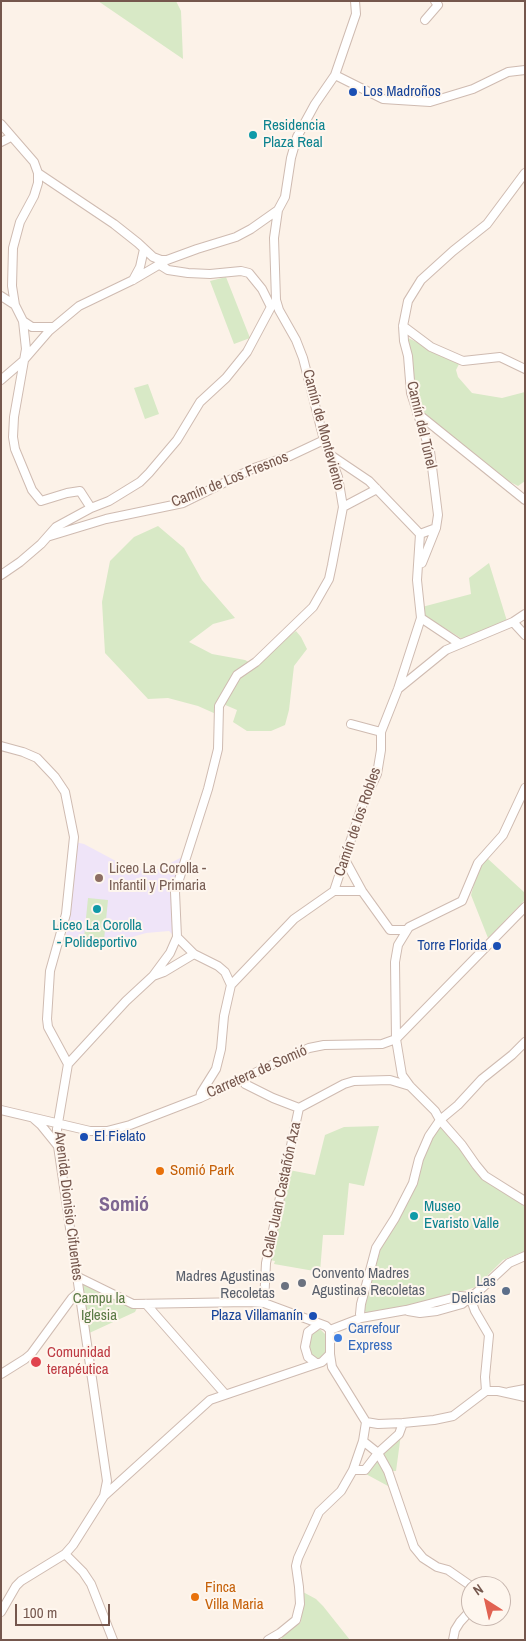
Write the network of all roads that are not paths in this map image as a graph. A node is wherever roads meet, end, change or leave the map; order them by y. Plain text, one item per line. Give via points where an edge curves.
1 (355, 1) edge
2 (438, 2) edge
3 (425, 20) dead end
4 (525, 70) edge
5 (335, 75) junction
6 (1, 124) edge
7 (11, 137) junction
8 (1, 142) edge
9 (38, 173) junction
10 (525, 173) edge
11 (278, 210) junction
12 (144, 249) junction
13 (167, 260) junction
14 (160, 264) junction
15 (150, 270) junction
16 (133, 280) junction
17 (1, 296) edge
18 (15, 306) junction
19 (23, 321) junction
20 (403, 326) junction
21 (53, 327) junction
22 (23, 362) junction
23 (525, 369) edge
24 (1, 380) edge
25 (417, 413) junction
26 (324, 440) junction
27 (329, 454) junction
28 (377, 489) junction
29 (525, 500) edge
30 (343, 507) junction
31 (92, 508) junction
32 (436, 528) junction
33 (420, 534) junction
34 (48, 536) junction
35 (419, 570) junction
36 (1, 576) edge
37 (525, 614) edge
38 (421, 618) junction
39 (513, 622) junction
40 (525, 635) edge
41 (460, 644) junction
42 (398, 689) junction
43 (351, 724) dead end
44 (381, 732) junction
45 (1, 746) edge
46 (525, 788) edge
47 (344, 858) junction
48 (334, 891) junction
49 (362, 891) junction
50 (525, 907) edge
51 (390, 930) junction
52 (406, 930) junction
53 (176, 937) junction
54 (400, 942) junction
55 (194, 954) junction
56 (152, 976) junction
57 (231, 985) junction
58 (396, 1039) junction
59 (525, 1042) edge
60 (399, 1062) junction
61 (68, 1064) junction
62 (242, 1079) junction
63 (390, 1080) junction
64 (410, 1086) junction
65 (200, 1098) junction
66 (299, 1108) junction
67 (1, 1110) edge
68 (32, 1116) junction
69 (440, 1120) junction
70 (58, 1123) junction
71 (58, 1146) junction
72 (525, 1202) edge
73 (525, 1256) edge
74 (76, 1276) junction
75 (79, 1292) junction
76 (470, 1296) junction
77 (264, 1303) junction
78 (146, 1304) junction
79 (297, 1315) junction
80 (361, 1318) junction
81 (318, 1324) junction
82 (330, 1330) junction
83 (308, 1332) junction
84 (306, 1352) junction
85 (330, 1354) junction
86 (319, 1363) junction
87 (332, 1367) junction
88 (304, 1368) junction
89 (1, 1374) edge
90 (525, 1390) edge
91 (486, 1391) junction
92 (505, 1393) junction
93 (225, 1394) junction
94 (525, 1397) edge
95 (366, 1422) junction
96 (403, 1423) junction
97 (363, 1441) junction
98 (378, 1453) junction
99 (353, 1470) junction
100 (106, 1475) junction
101 (121, 1480) junction
102 (104, 1496) junction
103 (65, 1554) junction
104 (461, 1579) edge
105 (1, 1612) edge
106 (461, 1621) edge
107 (113, 1640) edge
108 (268, 1640) edge
109 (453, 1640) edge

1 - 5 street, Camín de Monteviento via 356,14
2 - 3 street
4 - 5 street via 508,72 473,89 430,102 383,99
5 - 11 street, Camín de Monteviento via 297,137 285,197
6 - 7 street
7 - 8 street
7 - 9 street via 34,162
9 - 12 street via 114,224
9 - 18 street via 34,196 20,222 13,248
10 - 20 street, Camín del Túnel via 487,224 422,280 408,301
11 - 13 street via 236,238
11 - 26 street, Camín de Monteviento via 274,238 276,300 303,358
12 - 13 street via 153,257
12 - 15 street
12 - 16 street
13 - 14 street
14 - 15 street
14 - 31 street via 168,270 188,273 241,271 249,274 271,307 247,352 226,378 200,402 177,440 149,473 140,482
15 - 16 street
16 - 21 street via 79,306
17 - 18 street
18 - 19 street
19 - 21 street via 32,327
19 - 22 street via 26,349
20 - 23 street via 432,346 463,361 500,357
20 - 25 street, Camín del Túnel via 411,393
21 - 22 street
22 - 24 street
22 - 31 street via 13,437 32,490 41,501 80,491
25 - 29 street
25 - 32 street, Camín del Túnel via 430,451 438,515
26 - 27 street, Camín de Monteviento
26 - 34 street, Camín de Los Fresnos via 254,468 183,503 106,519
27 - 28 street
27 - 30 street, Camín de Monteviento via 338,477
28 - 30 street
28 - 33 street
30 - 53 street, Camín de Monteviento via 328,579 313,608 256,662 237,675 219,706 218,749 175,892
31 - 34 street via 56,527
32 - 33 street
32 - 35 street
33 - 35 street, Camín de los Robles
34 - 36 street
35 - 38 street, Camín de los Robles
37 - 39 street
38 - 41 street
38 - 42 street, Camín de los Robles
39 - 40 street
39 - 41 street
41 - 42 street via 446,650
42 - 44 street, Camín de los Robles
43 - 44 street
44 - 47 street, Camín de los Robles via 377,774
45 - 61 street via 37,758 55,777 64,792 74,837 66,914 50,971 47,1019
46 - 52 street via 502,835 478,863 462,901
47 - 48 street, Camín de los Robles
47 - 49 street
48 - 49 street
48 - 57 street, Camín de los Robles via 288,925
49 - 51 street
50 - 58 street
51 - 52 street
51 - 54 street
52 - 54 street
53 - 55 street
53 - 56 street via 170,953
54 - 58 street via 395,962
55 - 56 street
55 - 57 street via 218,966
56 - 61 street
57 - 65 street via 224,1016 222,1049 216,1069
58 - 60 street
58 - 62 street, Carretera de Somió via 382,1044 309,1048
59 - 69 street
60 - 63 street
60 - 64 street
61 - 70 street, Avenida Dionisio Cifuentes
62 - 65 street, Carretera de Somió
62 - 66 street via 266,1095
63 - 64 street
63 - 66 street via 344,1084
64 - 69 street
65 - 70 street, Carretera de Somió via 107,1131 90,1131
66 - 77 street, Calle Juan Castañón Aza via 266,1263
67 - 68 street, Carretera de Somió
68 - 70 street, Carretera de Somió
68 - 71 street
69 - 72 street via 486,1176
69 - 80 street via 429,1136 395,1218 376,1248
70 - 71 street, Avenida Dionisio Cifuentes
71 - 74 street, Avenida Dionisio Cifuentes
73 - 76 street via 509,1263
74 - 75 street, Avenida Dionisio Cifuentes
74 - 78 street via 126,1302
75 - 89 street via 32,1354
75 - 100 street, Avenida Dionisio Cifuentes
76 - 80 street via 462,1304 437,1311 420,1313 406,1310
76 - 91 street via 489,1336
77 - 78 street
77 - 79 street
78 - 93 street
79 - 81 street
79 - 83 street
80 - 82 street
81 - 82 street
81 - 83 street
82 - 85 street
83 - 84 street
84 - 86 street via 311,1360
84 - 88 street via 302,1361
85 - 86 street
85 - 87 street
86 - 87 street
86 - 88 street
87 - 95 street
88 - 93 street
90 - 92 street
91 - 92 street
91 - 96 street via 453,1416
92 - 94 street
93 - 101 street via 210,1400
95 - 96 street
95 - 97 street
96 - 98 street via 399,1434
97 - 98 street
97 - 99 street
98 - 99 street via 365,1470
98 - 104 street via 388,1471 414,1547 423,1558
99 - 108 street via 340,1491 319,1512 298,1558 300,1604 296,1620
100 - 101 street via 111,1480
100 - 102 street, Avenida Dionisio Cifuentes
101 - 102 street
102 - 103 street
103 - 105 street via 21,1581 8,1593
103 - 107 street via 91,1584
106 - 109 street

